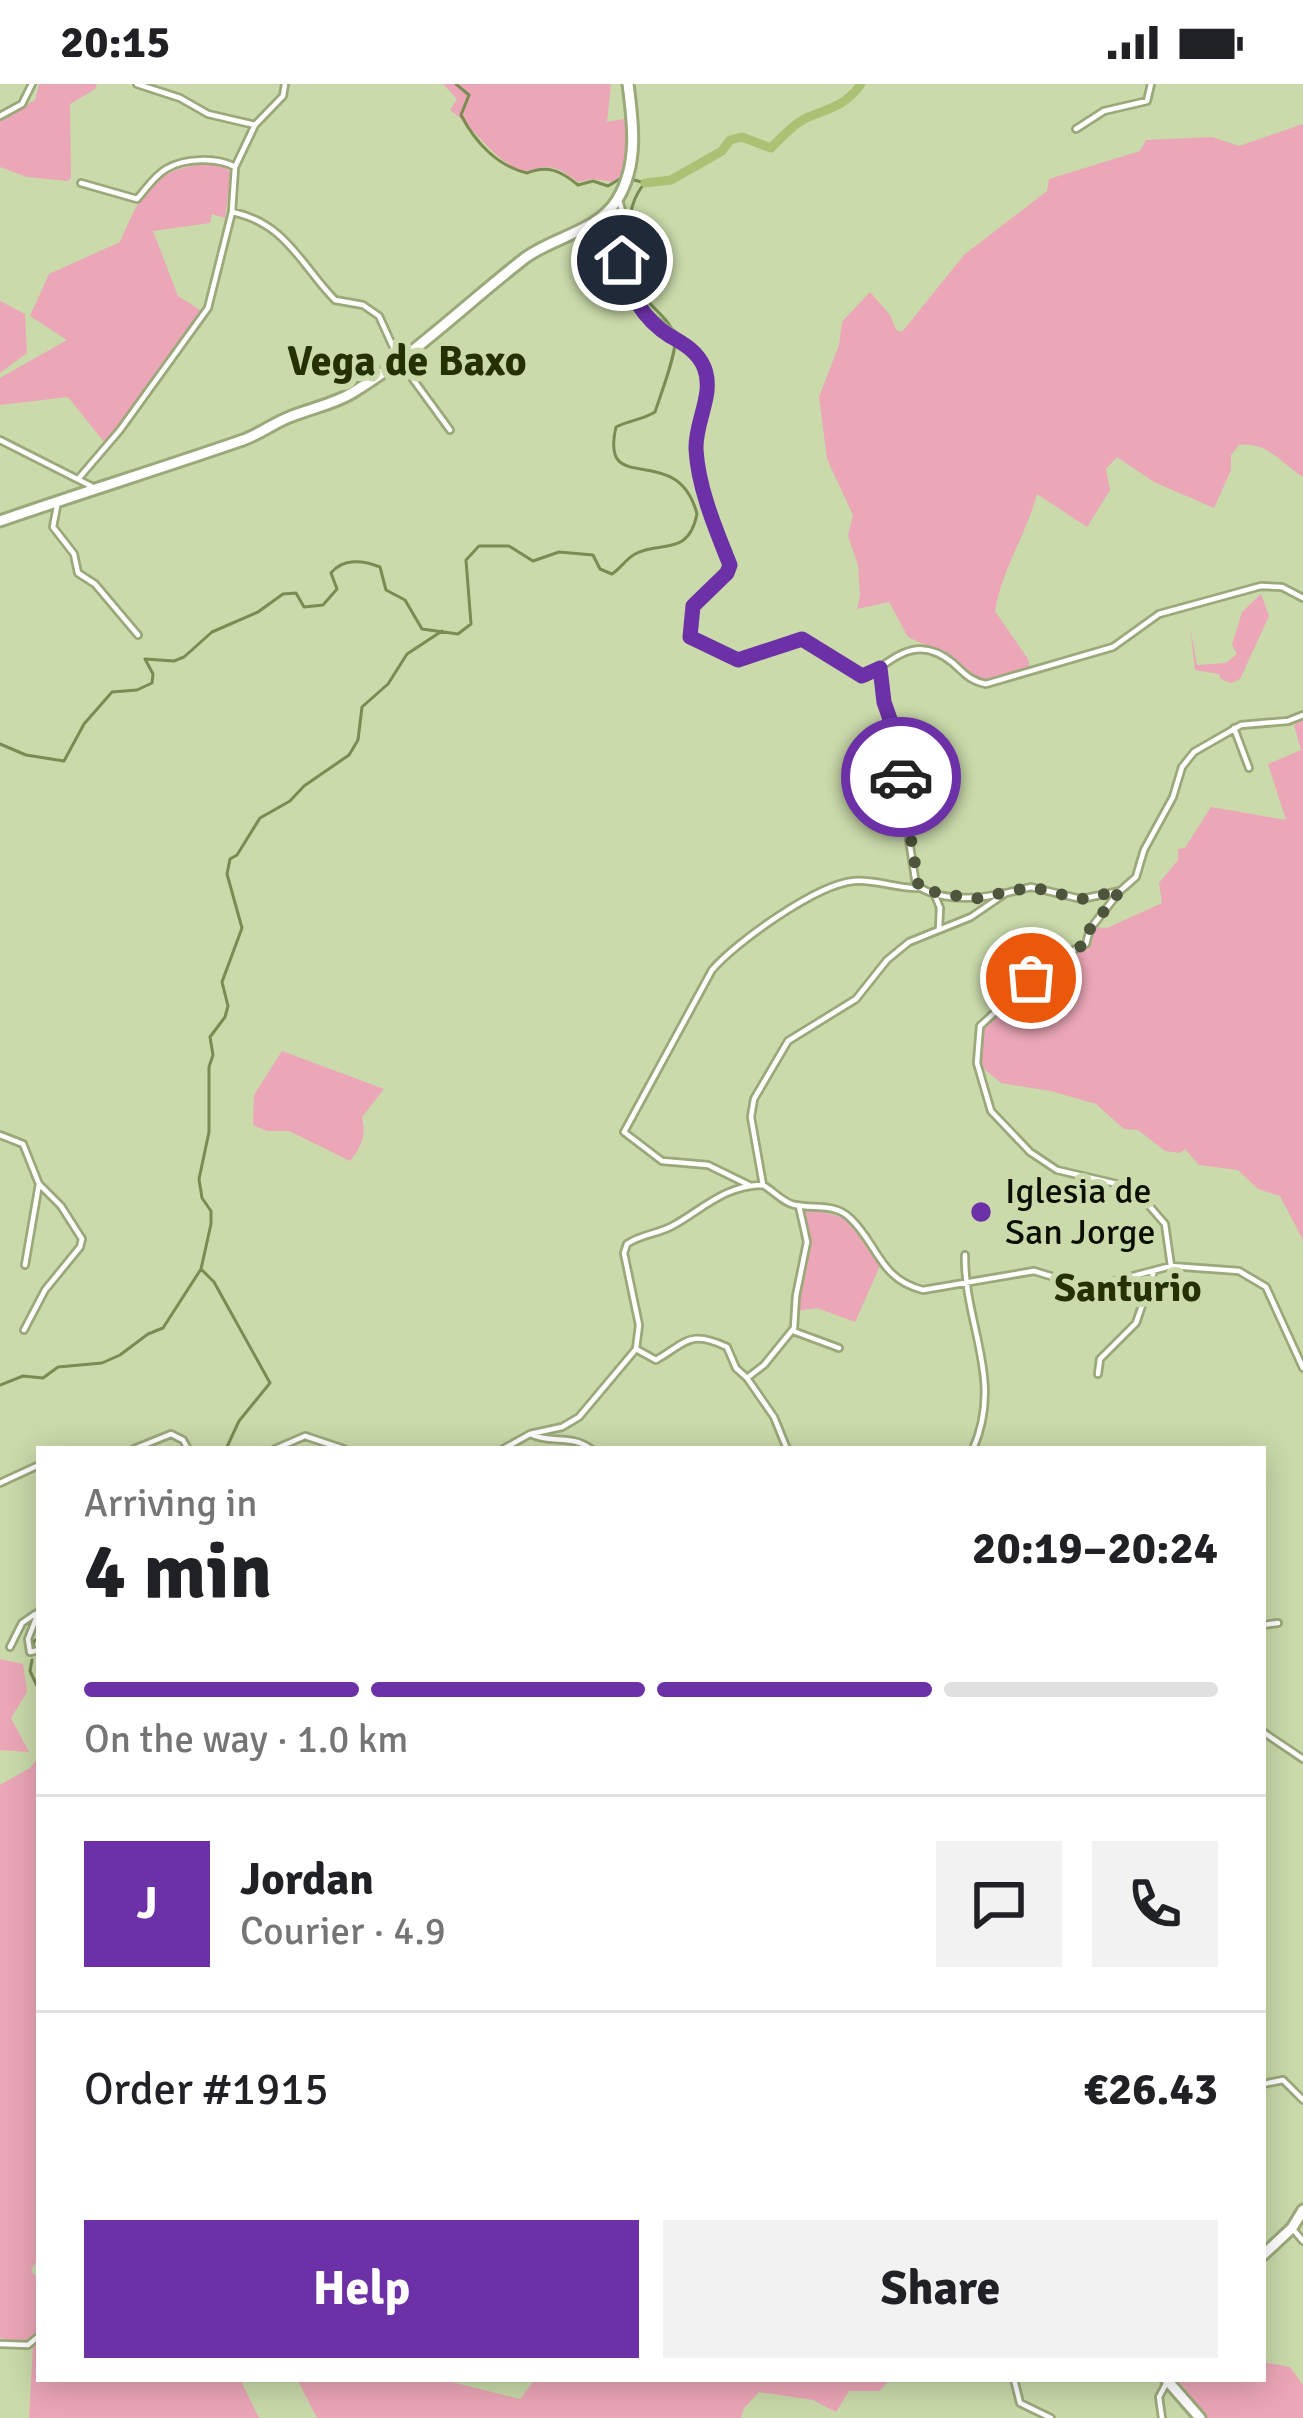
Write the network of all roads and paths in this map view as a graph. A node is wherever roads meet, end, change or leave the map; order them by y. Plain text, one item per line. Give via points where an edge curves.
1 (32, 84) edge
2 (137, 84) edge
3 (285, 84) edge
4 (628, 84) edge
5 (1151, 84) edge
6 (0, 116) edge
7 (255, 125) junction
8 (1076, 129) dead end
9 (235, 166) junction
10 (81, 183) dead end
11 (615, 203) junction
12 (232, 212) junction
13 (399, 361) junction
14 (450, 430) dead end
15 (0, 440) edge
16 (79, 478) junction
17 (94, 488) junction
18 (58, 501) junction
19 (0, 521) edge
20 (1303, 598) edge
21 (138, 635) dead end
22 (880, 668) junction
23 (1303, 715) edge
24 (1234, 728) junction
25 (1250, 768) dead end
26 (919, 889) junction
27 (1120, 891) junction
28 (1006, 892) junction
29 (934, 893) junction
30 (939, 928) junction
31 (0, 1135) edge
32 (39, 1184) junction
33 (749, 1185) junction
34 (764, 1185) junction
35 (799, 1206) junction
36 (965, 1255) dead end
37 (26, 1264) dead end
38 (1172, 1266) junction
39 (1154, 1270) junction
40 (964, 1282) junction
41 (25, 1330) dead end
42 (793, 1331) junction
43 (839, 1348) dead end
44 (636, 1349) junction
45 (1303, 1368) edge
46 (1098, 1374) dead end
47 (747, 1378) junction
48 (530, 1434) junction
49 (141, 1446) edge
50 (186, 1446) edge
51 (282, 1446) edge
52 (335, 1446) edge
53 (508, 1446) edge
54 (587, 1446) edge
55 (787, 1446) edge
56 (974, 1446) edge
57 (36, 1466) edge
58 (0, 1483) edge
59 (36, 1613) edge
60 (36, 1619) edge
61 (1278, 1623) dead end
62 (1266, 1625) edge
63 (10, 1647) dead end
64 (36, 1651) edge
65 (1266, 1734) edge
66 (1303, 1759) edge
67 (1266, 2083) edge
68 (1303, 2100) edge
69 (1303, 2210) edge
70 (1292, 2228) junction
71 (1303, 2241) edge
72 (1266, 2252) edge
73 (36, 2338) edge
74 (0, 2344) edge
75 (1015, 2382) edge
76 (1165, 2382) edge
77 (1168, 2382) edge
78 (1051, 2418) edge
79 (1162, 2418) edge
80 (1200, 2418) edge

1 - 6 street via 22,104
2 - 7 street
3 - 7 street
4 - 11 street via 630,171
5 - 8 street via 1147,101 1104,111
7 - 9 street
9 - 10 street via 217,159 169,166 137,199
9 - 12 street
11 - 13 street via 531,253
11 - 22 street via 624,224 626,284 700,361 707,380 697,455 730,565 693,606 690,637 738,660 802,639 862,676
12 - 13 street via 260,219 335,300 379,316
12 - 16 street via 208,308
13 - 14 street
13 - 17 street via 348,395 246,439
15 - 16 street
16 - 17 street
17 - 18 street
18 - 19 street
18 - 21 street via 53,527 78,573
20 - 22 street via 1266,585 1159,614 1113,646 991,683 974,682 926,650 891,656
22 - 26 street
23 - 24 street
24 - 25 street
24 - 27 street via 1186,760 1136,877
26 - 29 street
26 - 33 street via 860,880 838,885 792,908 712,970 624,1132 662,1161 708,1165
27 - 28 street via 1081,899 1031,887
27 - 38 street via 1086,944 1052,960 980,1026 976,1063 988,1107 1030,1152 1062,1172 1139,1193 1166,1224
28 - 29 street via 974,899
28 - 30 street
29 - 30 street
30 - 34 street via 896,950 856,999 779,1053 751,1117
31 - 32 street via 23,1144
32 - 37 street
32 - 41 street via 82,1244
33 - 34 street
33 - 44 street via 628,1244
34 - 35 street
35 - 40 street via 850,1217 882,1264 912,1287
35 - 42 street via 807,1242
36 - 40 street
38 - 39 street
38 - 45 street via 1239,1271 1261,1281
39 - 40 street via 1080,1286 1034,1270
39 - 46 street via 1136,1323 1100,1359
40 - 56 street via 986,1380
42 - 43 street
42 - 47 street
44 - 47 street via 656,1360 681,1340 712,1340 727,1347
44 - 48 street via 587,1410
47 - 55 street
48 - 53 street
48 - 54 street
49 - 50 street via 171,1434
51 - 52 street via 305,1436
57 - 58 street
59 - 63 street
60 - 64 street via 28,1639
61 - 62 street
65 - 66 street
67 - 68 street via 1283,2080
69 - 70 street
70 - 71 street
70 - 72 street
73 - 74 street
75 - 78 street via 1020,2403
76 - 79 street
77 - 80 street

